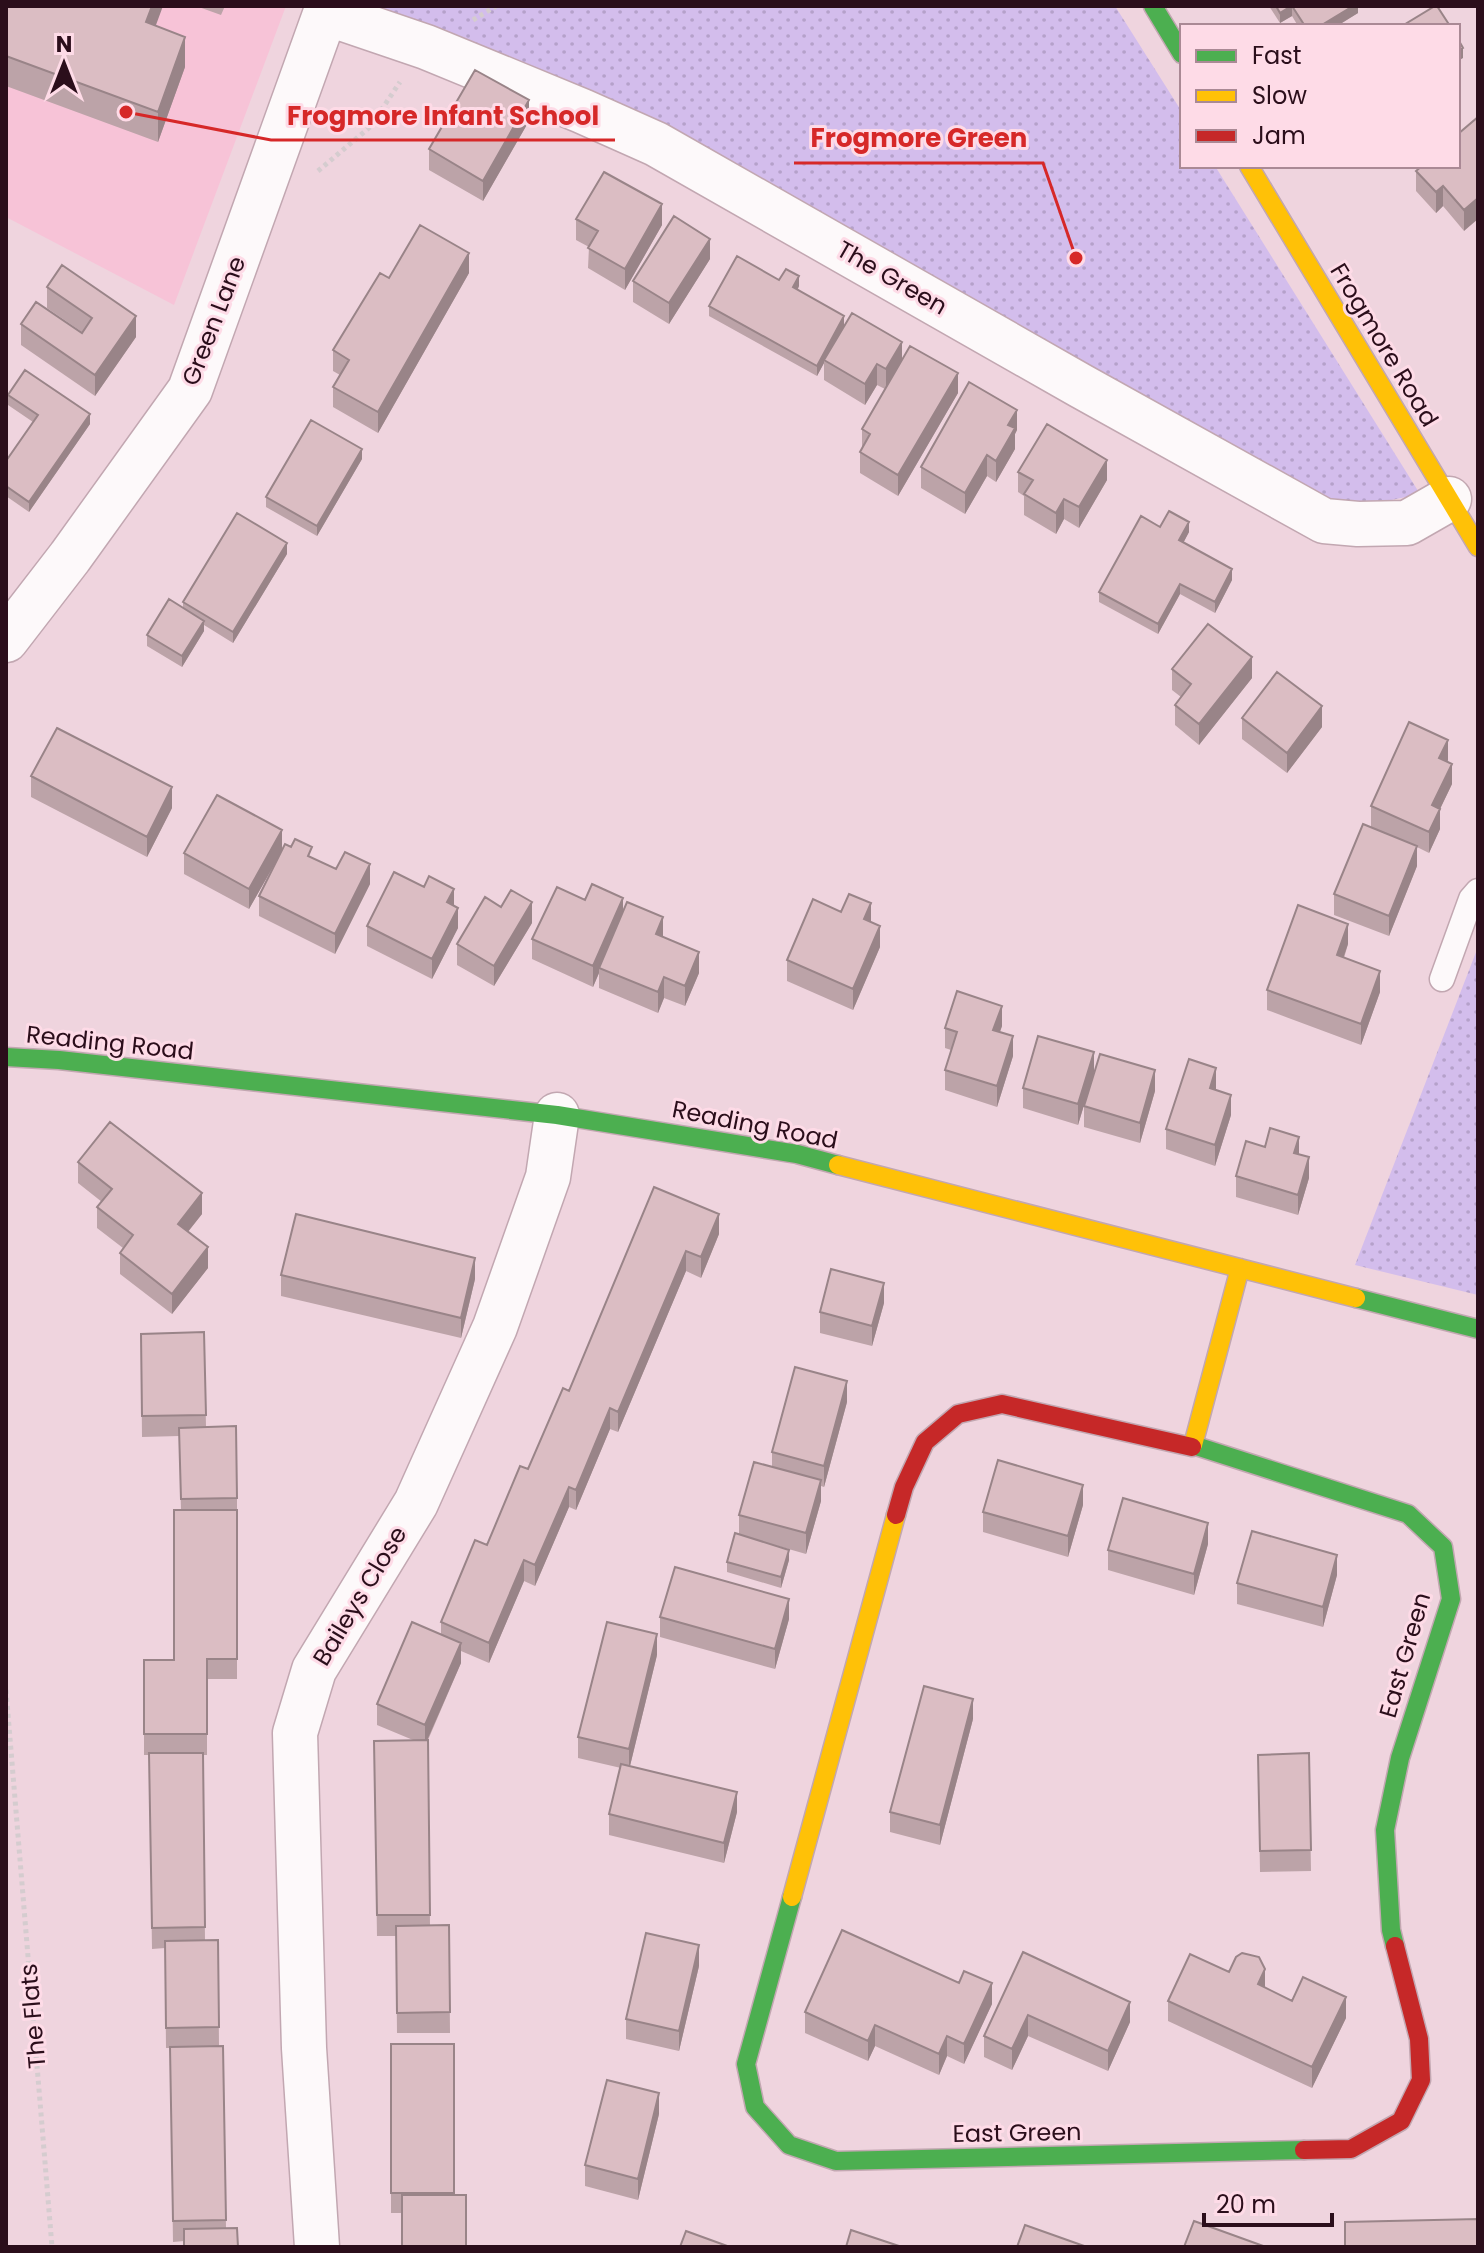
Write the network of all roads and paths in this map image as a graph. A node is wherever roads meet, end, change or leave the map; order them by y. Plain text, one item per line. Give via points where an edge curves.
1 (1153, 6) edge
2 (327, 10) edge
3 (1180, 51) edge
4 (1250, 168) edge
5 (1449, 499) junction
6 (1478, 547) edge
7 (6, 640) edge
8 (1478, 891) edge
9 (1442, 979) dead end
10 (6, 1057) edge
11 (557, 1115) junction
12 (1240, 1268) junction
13 (1478, 1329) edge
14 (1192, 1447) junction
15 (6, 1690) edge
16 (52, 2247) edge
17 (317, 2247) edge

1 - 3 street
2 - 5 street, The Green via 656,144 1324,521 1407,523
2 - 7 street, Green Lane via 190,390
4 - 5 street, Frogmore Road
5 - 6 street, Frogmore Road
8 - 9 lane
10 - 11 street, Reading Road
11 - 12 street, Reading Road via 797,1154
11 - 17 street, Baileys Close via 548,1177 495,1327 416,1503 314,1670 295,1733 304,2048
12 - 13 street, Reading Road
12 - 14 street
14 - 14 street, East Green via 1408,1514 1443,1547 1451,1599 1400,1758 1385,1830 1391,1930 1419,2039 1421,2080 1401,2121 1351,2149 836,2161 789,2145 755,2107 746,2064 904,1487 925,1442 958,1414 1002,1404
15 - 16 path, The Flats

